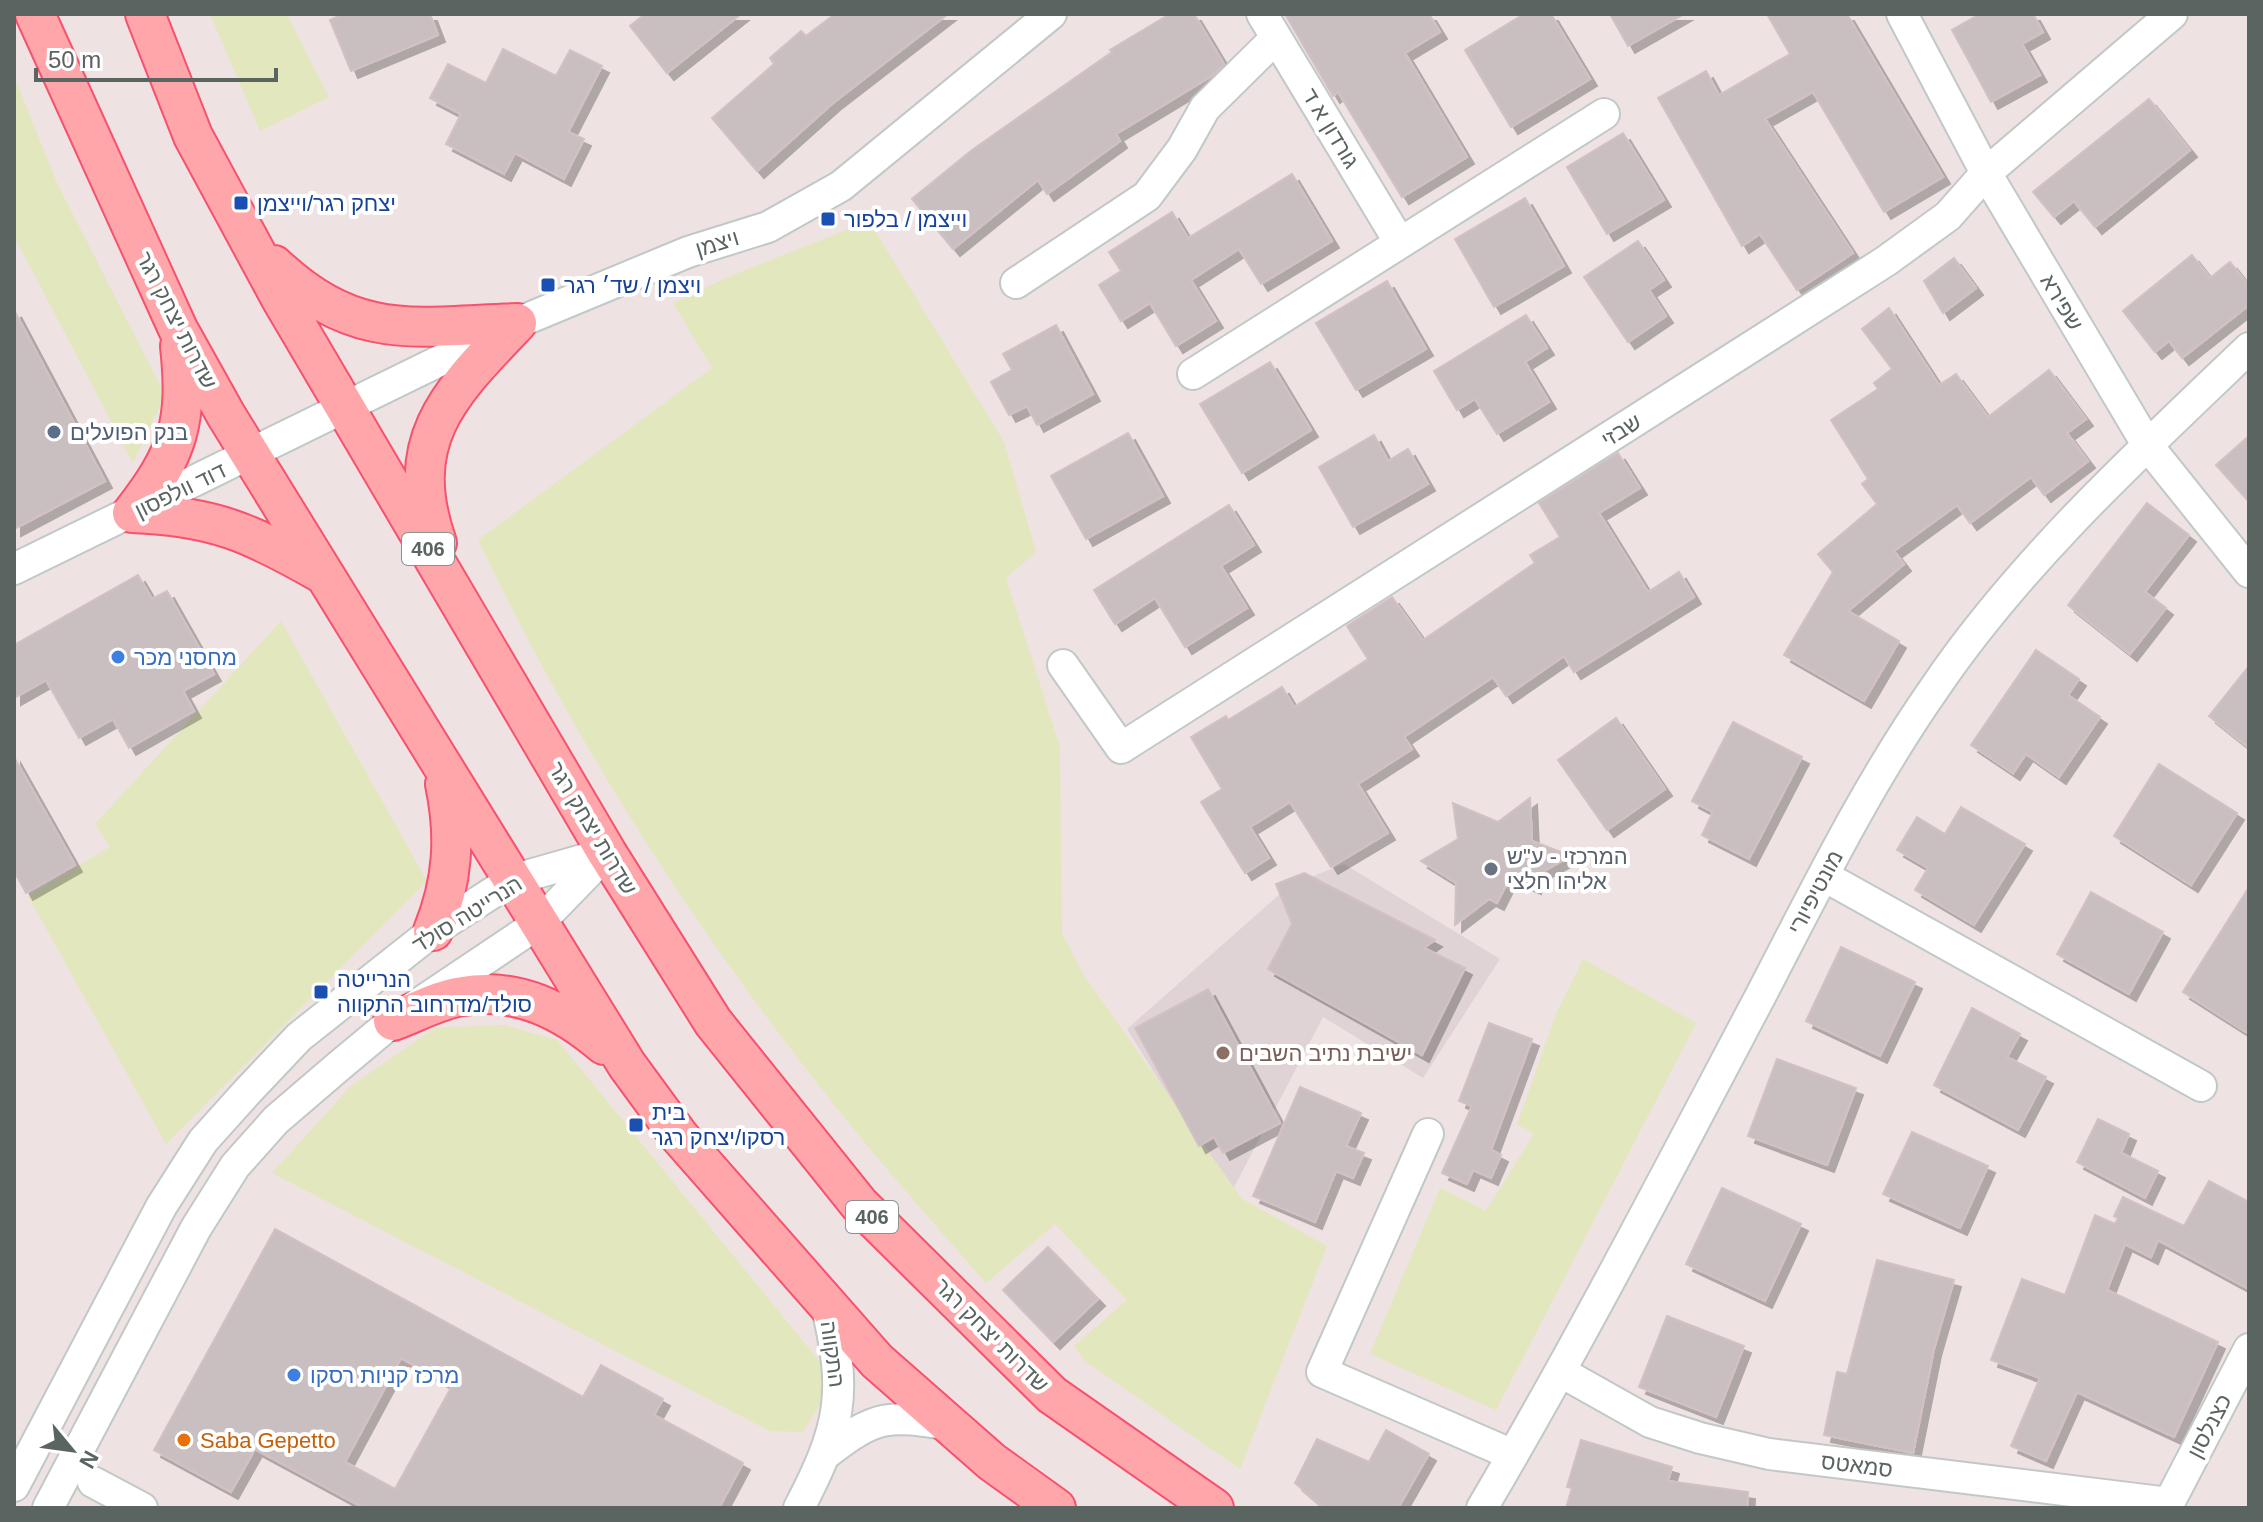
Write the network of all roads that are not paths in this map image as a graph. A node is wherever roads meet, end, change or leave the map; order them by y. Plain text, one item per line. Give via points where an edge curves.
1 (35, 14) edge
2 (145, 14) edge
3 (1051, 14) edge
4 (1902, 14) edge
5 (2172, 14) edge
6 (1269, 26) edge
7 (1604, 114) dead end
8 (1986, 173) junction
9 (251, 243) junction
10 (1400, 243) junction
11 (1016, 283) dead end
12 (517, 323) junction
13 (178, 329) junction
14 (2249, 348) edge
15 (1193, 374) dead end
16 (344, 407) junction
17 (2148, 446) junction
18 (249, 457) junction
19 (132, 513) junction
20 (14, 569) edge
21 (2249, 572) edge
22 (330, 578) junction
23 (456, 595) junction
24 (1063, 665) dead end
25 (442, 766) junction
26 (607, 853) junction
27 (1824, 876) junction
28 (512, 880) junction
29 (539, 923) junction
30 (433, 931) junction
31 (393, 1021) junction
32 (627, 1065) junction
33 (2201, 1086) dead end
34 (1428, 1134) dead end
35 (825, 1301) junction
36 (2249, 1349) edge
37 (1561, 1372) junction
38 (950, 1425) junction
39 (827, 1453) junction
40 (1513, 1455) junction
41 (93, 1482) dead end
42 (14, 1486) edge
43 (2169, 1503) joint
44 (48, 1508) edge
45 (142, 1508) edge
46 (799, 1508) edge
47 (1056, 1508) edge
48 (1214, 1508) edge
49 (1482, 1508) edge

1 - 13 main road, שדרות יצחק רגר
2 - 9 main road, שדרות יצחק רגר / 406 via 193,136
3 - 12 street, ויצמן via 841,186 768,227 660,262
4 - 8 street, שפירא
5 - 8 street, שבזי
6 - 10 street, גורדון א ד
6 - 11 street via 1205,108 1147,196
7 - 10 street
8 - 17 street, שפירא
8 - 24 street, שבזי via 1948,216 1886,261 1121,748
9 - 12 main road via 314,300 358,319 414,327
9 - 16 main road, שדרות יצחק רגר / 406
10 - 15 street
12 - 16 street, ויצמן
12 - 23 main road via 472,370 430,434 425,507
13 - 18 main road, שדרות יצחק רגר
13 - 19 main road via 185,393 181,421 156,483
14 - 17 street, מונטיפיורי
16 - 18 street, דוד וולפסון
16 - 23 main road, שדרות יצחק רגר / 406
17 - 21 street, שפירא
17 - 27 street, מונטיפיורי via 2005,596 1934,688
18 - 19 street, דוד וולפסון
18 - 22 main road, שדרות יצחק רגר
19 - 20 street, דוד וולפסון
19 - 22 main road via 183,515 233,527
22 - 25 main road, שדרות יצחק רגר
23 - 26 main road, שדרות יצחק רגר / 406
25 - 28 main road, שדרות יצחק רגר
25 - 30 main road via 453,821 453,864
26 - 28 street, הנרייטה סולד
26 - 29 street, הנרייטה סולד
26 - 48 main road, שדרות יצחק רגר / 406 via 713,1022 859,1204 1052,1395
27 - 33 street
27 - 37 street, מונטיפיורי
28 - 29 main road, שדרות יצחק רגר
28 - 30 street, הנרייטה סולד
29 - 31 street, הנרייטה סולד
29 - 32 main road, שדרות יצחק רגר
30 - 42 street, הנרייטה סולד via 299,1037 203,1141 161,1207
31 - 32 main road via 462,996 501,995 572,1018
31 - 44 street, הנרייטה סולד via 276,1120 235,1166 196,1228
32 - 35 main road, שדרות יצחק רגר via 679,1136
34 - 40 street via 1322,1372
35 - 38 main road, שדרות יצחק רגר via 877,1361
35 - 39 street, התקווה via 841,1374
36 - 43 street, כצנלסון
37 - 40 street, מונטיפיורי
37 - 43 street, סמאטס via 1650,1422 1769,1454
38 - 39 street, התקווה via 883,1417
38 - 47 main road, שדרות יצחק רגר
39 - 46 street, התקווה
40 - 49 street, מונטיפיורי
41 - 45 street

